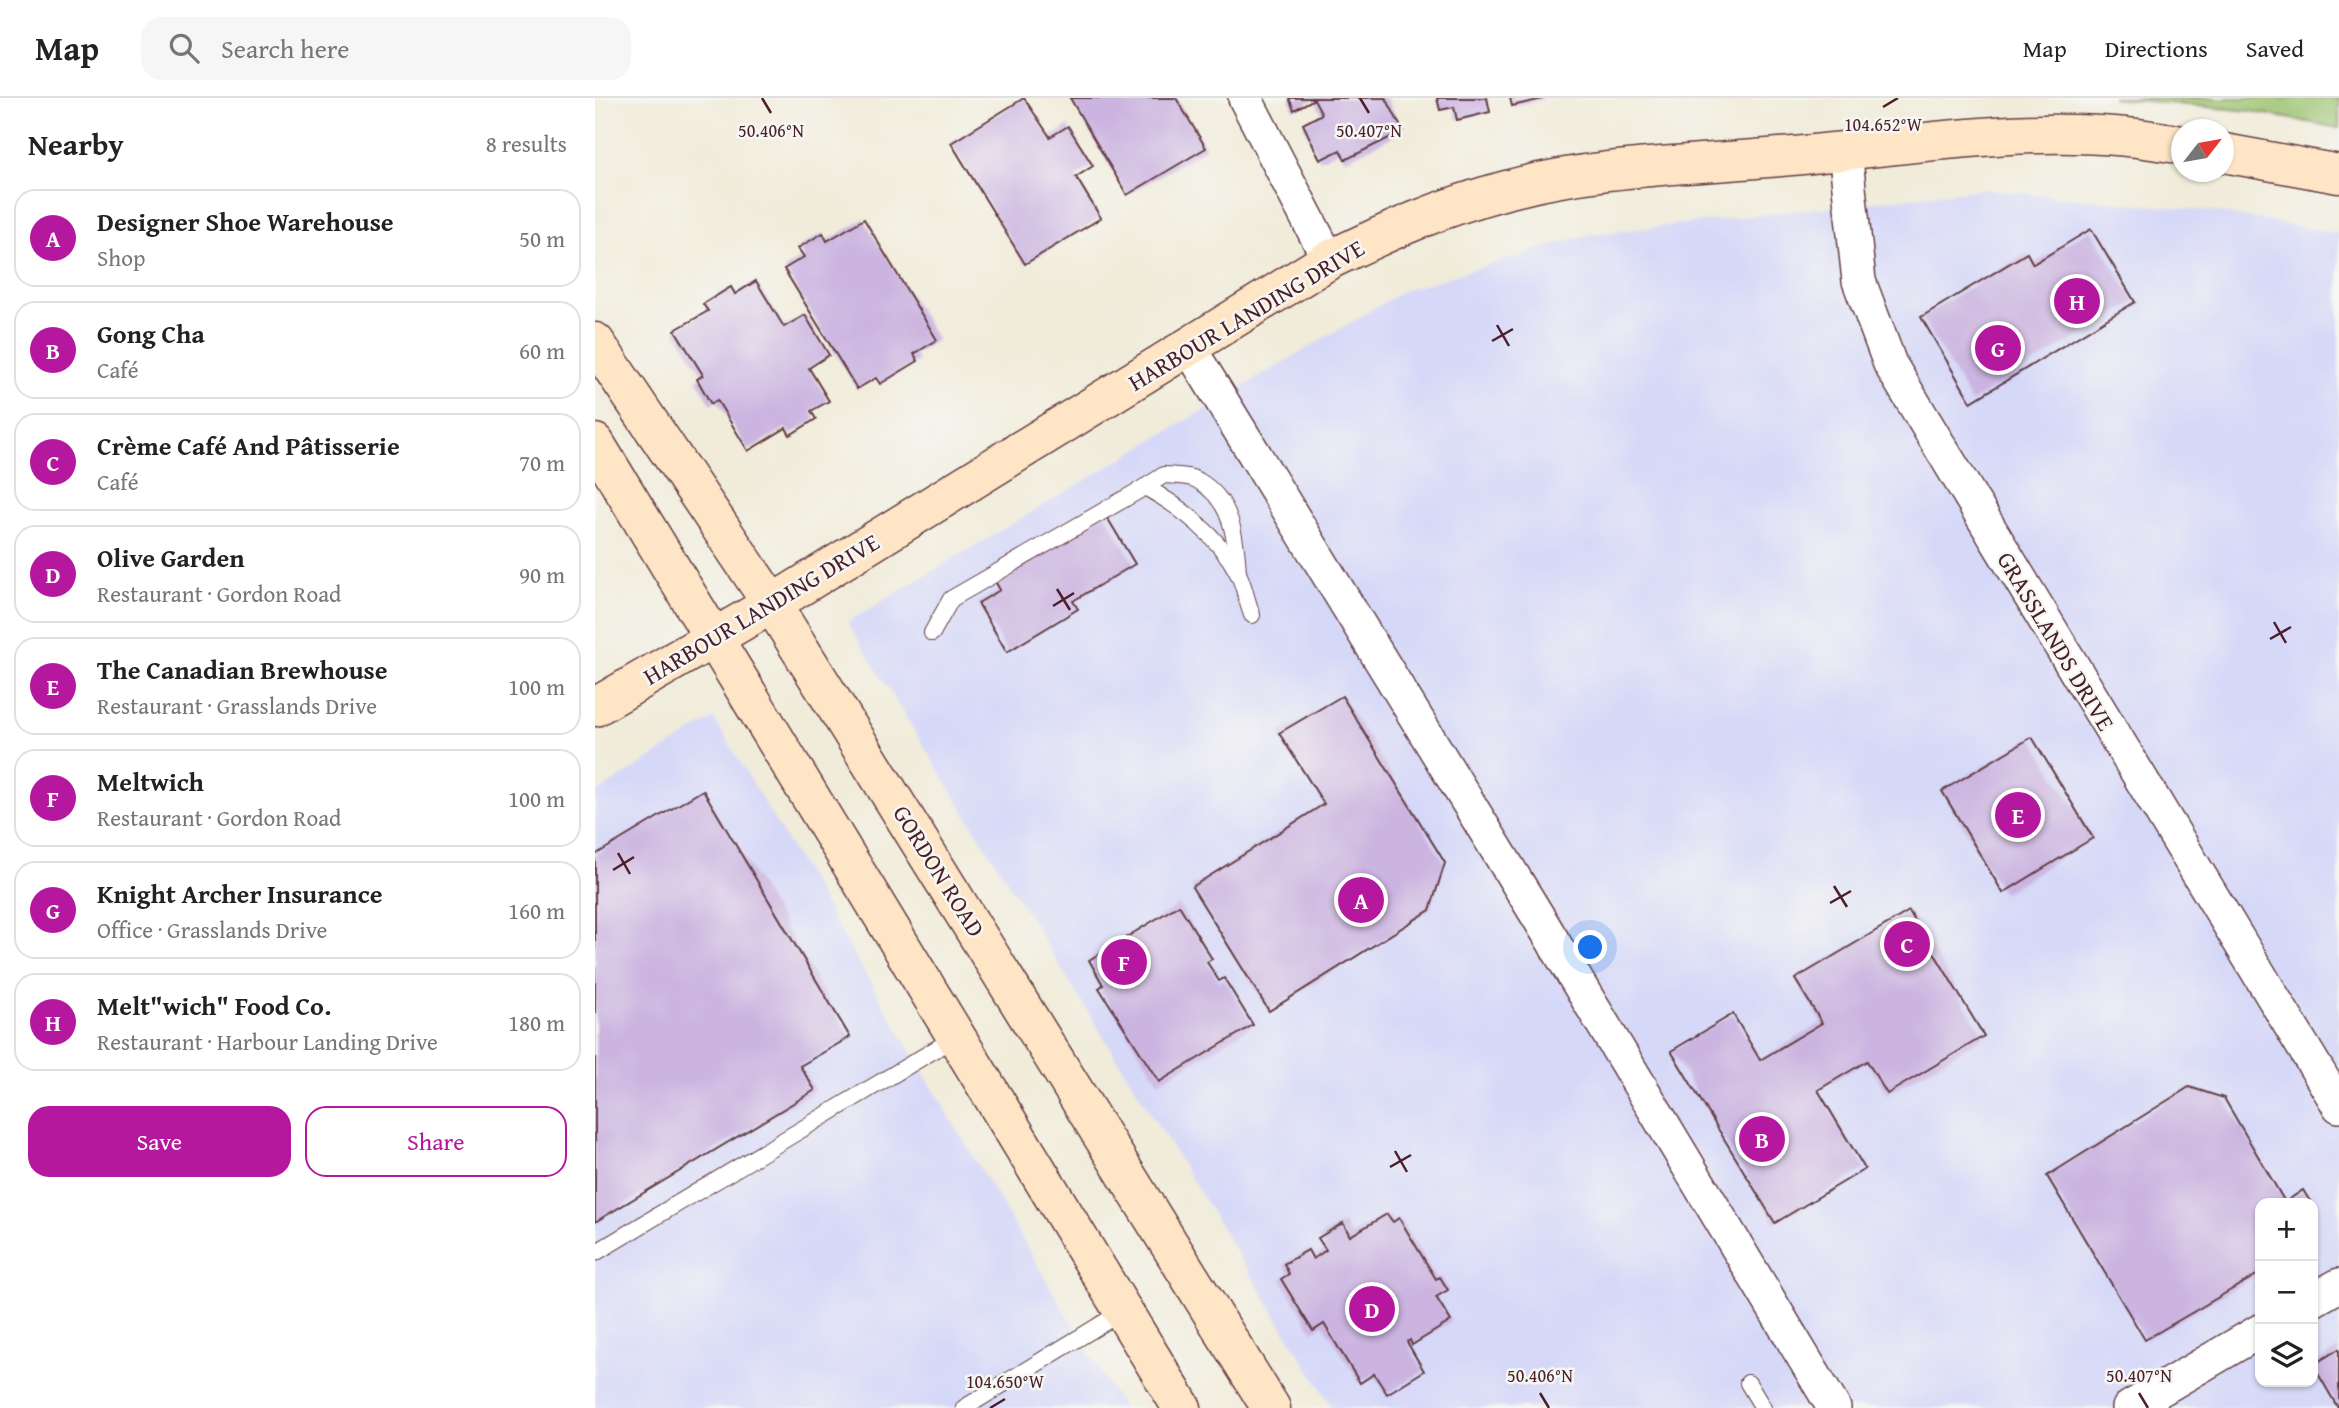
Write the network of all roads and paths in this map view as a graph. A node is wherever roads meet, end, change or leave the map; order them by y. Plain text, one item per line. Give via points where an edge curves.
1 (1245, 98) edge
2 (2171, 143) edge
3 (1845, 150) junction
4 (2234, 155) edge
5 (2339, 174) edge
6 (1329, 260) junction
7 (595, 342) edge
8 (1190, 349) junction
9 (595, 443) edge
10 (1145, 487) junction
11 (1238, 573) junction
12 (772, 604) junction
13 (1252, 615) dead end
14 (932, 633) dead end
15 (715, 637) junction
16 (595, 707) edge
17 (956, 1037) junction
18 (2339, 1106) edge
19 (595, 1254) edge
20 (2339, 1285) edge
21 (2318, 1297) edge
22 (1124, 1311) junction
23 (2255, 1334) edge
24 (1748, 1383) dead end
25 (964, 1408) edge
26 (1182, 1408) edge
27 (1271, 1408) edge
28 (1763, 1408) edge
29 (1834, 1408) edge
30 (2129, 1408) edge

1 - 6 street
2 - 3 main road, HARBOUR LANDING DRIVE via 2028,134
3 - 6 main road, HARBOUR LANDING DRIVE via 1597,174 1508,189 1417,218
3 - 18 street, GRASSLANDS DRIVE via 1859,281 1890,364
4 - 5 main road
6 - 8 main road, HARBOUR LANDING DRIVE
7 - 12 main road, GORDON ROAD
8 - 12 main road, HARBOUR LANDING DRIVE
8 - 29 street
9 - 15 main road
10 - 11 lane via 1181,510
10 - 11 lane via 1164,475 1196,479 1218,498 1236,533
10 - 14 lane via 951,599
11 - 13 lane
12 - 15 main road, HARBOUR LANDING DRIVE
12 - 27 main road, GORDON ROAD
15 - 16 main road, HARBOUR LANDING DRIVE
15 - 17 main road
17 - 19 lane
17 - 22 main road
20 - 21 street
22 - 25 lane
22 - 26 main road
23 - 30 street
24 - 28 lane

